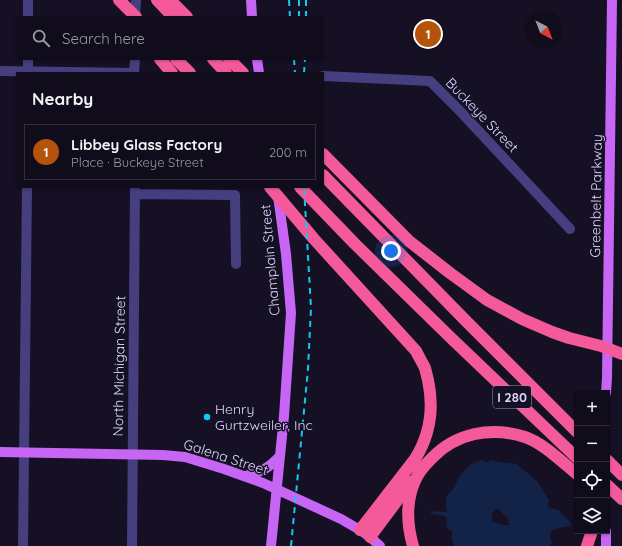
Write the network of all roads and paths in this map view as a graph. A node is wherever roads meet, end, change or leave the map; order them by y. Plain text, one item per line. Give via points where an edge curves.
1 (28, 0) edge
2 (119, 0) edge
3 (157, 0) edge
4 (170, 0) edge
5 (251, 0) edge
6 (612, 0) edge
7 (133, 12) edge
8 (28, 16) edge
9 (172, 16) edge
10 (186, 16) edge
11 (252, 16) edge
12 (28, 60) edge
13 (134, 60) edge
14 (161, 60) edge
15 (177, 60) edge
16 (214, 60) edge
17 (230, 60) edge
18 (257, 60) edge
19 (0, 71) edge
20 (28, 72) edge
21 (134, 72) edge
22 (171, 72) edge
23 (189, 72) edge
24 (225, 72) edge
25 (241, 72) edge
26 (259, 72) edge
27 (324, 76) edge
28 (324, 155) edge
29 (324, 176) edge
30 (27, 188) edge
31 (271, 188) edge
32 (277, 188) edge
33 (301, 188) edge
34 (135, 190) edge
35 (570, 229) dead end
36 (236, 264) dead end
37 (607, 348) junction
38 (622, 354) edge
39 (606, 390) edge
40 (574, 428) edge
41 (0, 452) edge
42 (24, 452) junction
43 (132, 454) junction
44 (574, 455) edge
45 (280, 456) junction
46 (609, 462) edge
47 (419, 472) junction
48 (574, 472) edge
49 (622, 474) edge
50 (246, 476) junction
51 (610, 488) edge
52 (276, 489) junction
53 (610, 498) edge
54 (622, 499) edge
55 (622, 507) edge
56 (360, 530) junction
57 (591, 534) edge
58 (606, 534) edge
59 (370, 537) junction
60 (23, 546) edge
61 (132, 546) edge
62 (271, 546) edge
63 (380, 546) edge
64 (413, 546) edge
65 (587, 546) edge
66 (606, 546) edge

1 - 8 street
2 - 7 highway
3 - 9 highway
4 - 10 highway
5 - 11 main road
6 - 37 main road, Greenbelt Parkway
12 - 20 street
13 - 21 street
14 - 22 highway
15 - 23 highway
16 - 24 highway
17 - 25 highway
18 - 26 main road
19 - 20 street
27 - 35 street, Buckeye Street via 430,80
28 - 37 highway via 409,241 487,300 522,319 563,336
29 - 40 highway, I 280
30 - 42 street
31 - 56 highway via 416,351 425,369 431,410 422,446 415,459
32 - 45 main road, Champlain Street via 291,313
33 - 44 highway, I 280 via 450,337
34 - 36 street via 235,195
34 - 43 street, North Michigan Street
37 - 38 highway
37 - 39 main road, Greenbelt Parkway
41 - 42 main road, Galena Street
42 - 43 main road, Galena Street
42 - 60 street
43 - 50 main road, Galena Street via 183,457
43 - 61 street, North Michigan Street
45 - 50 main road via 264,470
45 - 52 main road, Champlain Street
46 - 49 highway
47 - 48 highway via 438,451 450,443 477,433 488,432 527,438
47 - 59 highway
47 - 64 highway via 410,492 408,507
50 - 52 main road, Galena Street
51 - 54 highway
52 - 56 main road, Galena Street via 326,511
52 - 62 main road, Champlain Street
53 - 55 highway
56 - 59 main road, Galena Street
57 - 65 highway
58 - 66 main road
59 - 63 main road, Galena Street

